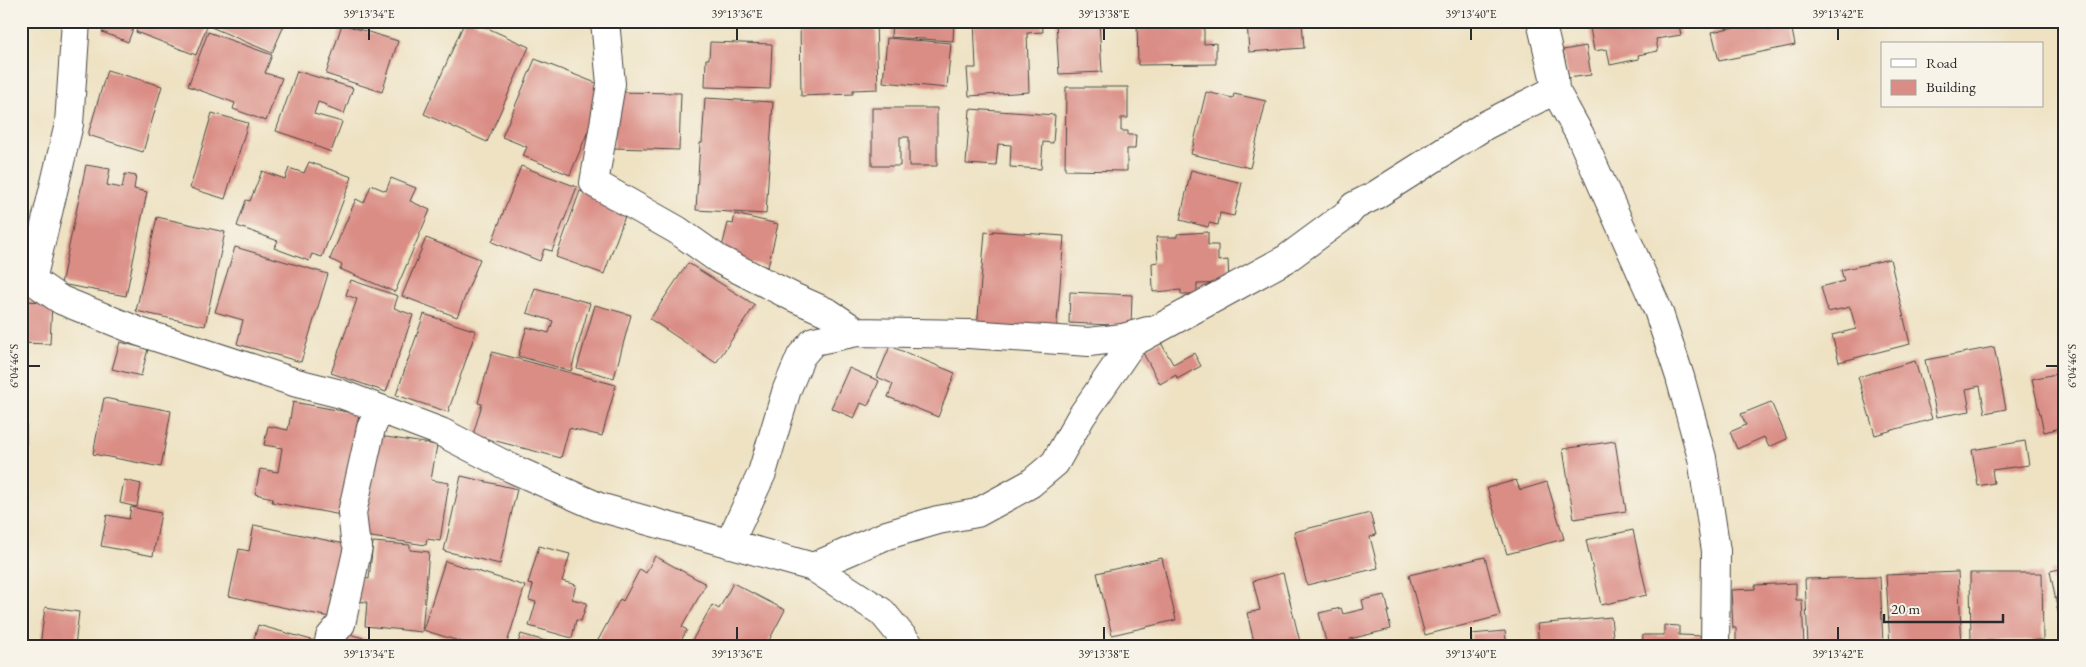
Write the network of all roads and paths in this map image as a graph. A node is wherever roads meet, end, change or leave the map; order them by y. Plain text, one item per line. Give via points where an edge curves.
1 (76, 21) edge
2 (605, 21) edge
3 (1541, 21) edge
4 (1555, 90) junction
5 (27, 279) edge
6 (1159, 329) junction
7 (857, 332) junction
8 (380, 410) junction
9 (730, 544) junction
10 (813, 567) junction
11 (328, 646) edge
12 (910, 646) edge
13 (1715, 646) edge

1 - 5 street via 69,124
2 - 7 street via 611,84 594,183 677,230 718,259 829,313
3 - 4 street
4 - 6 street via 1486,125 1354,206 1286,259
4 - 13 street via 1580,135 1658,310 1680,377 1702,458 1716,551
5 - 8 street via 61,300 140,332 341,394
6 - 7 street via 1089,342 969,334
6 - 10 street via 1132,343 1081,417 1055,463 1030,484 976,513 887,535
7 - 9 street via 814,341 801,356 787,389 762,473
8 - 9 street via 441,432 599,508
8 - 11 street via 371,428 352,513 358,547 341,624 330,637
9 - 10 street
10 - 12 street via 882,612

